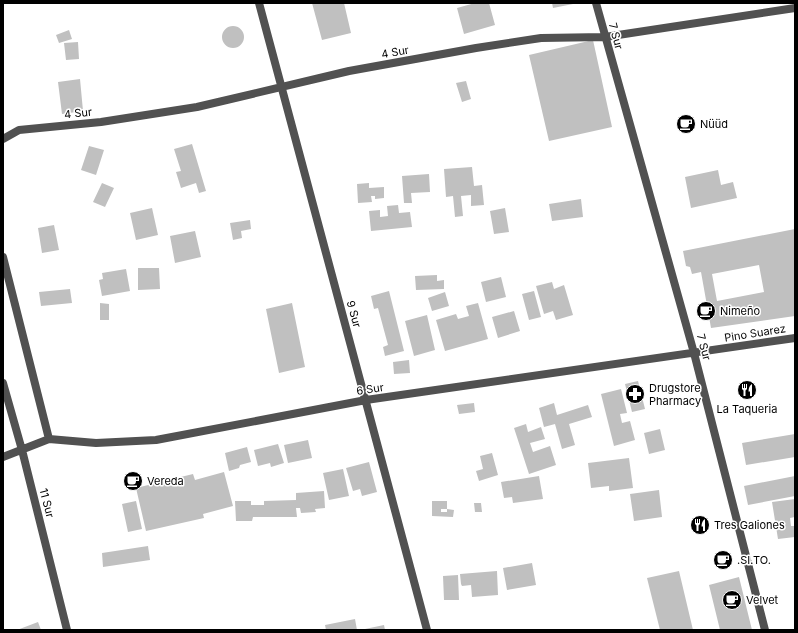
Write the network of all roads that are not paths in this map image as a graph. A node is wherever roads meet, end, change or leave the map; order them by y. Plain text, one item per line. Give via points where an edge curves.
1 (259, 3) edge
2 (596, 3) edge
3 (795, 8) edge
4 (605, 37) junction
5 (281, 86) junction
6 (3, 139) edge
7 (3, 257) edge
8 (795, 338) edge
9 (694, 353) junction
10 (3, 383) edge
11 (366, 400) junction
12 (49, 439) junction
13 (22, 450) junction
14 (3, 458) edge
15 (67, 630) edge
16 (427, 630) edge
17 (765, 630) edge

1 - 5 street, 9 Sur
2 - 4 street, 7 Sur
3 - 4 street, 4 Sur
4 - 5 street, 4 Sur via 540,38 349,71
4 - 9 street, 7 Sur
5 - 6 street, 4 Sur via 197,107 101,122 19,130
5 - 11 street, 9 Sur
7 - 12 street
8 - 9 street, Pino Suarez
9 - 11 street, 6 Sur
9 - 17 street, 7 Sur
10 - 13 street, 11 Sur
11 - 12 street, 6 Sur via 156,440 96,443
11 - 16 street, 9 Sur
12 - 13 street
13 - 14 street
13 - 15 street, 11 Sur

